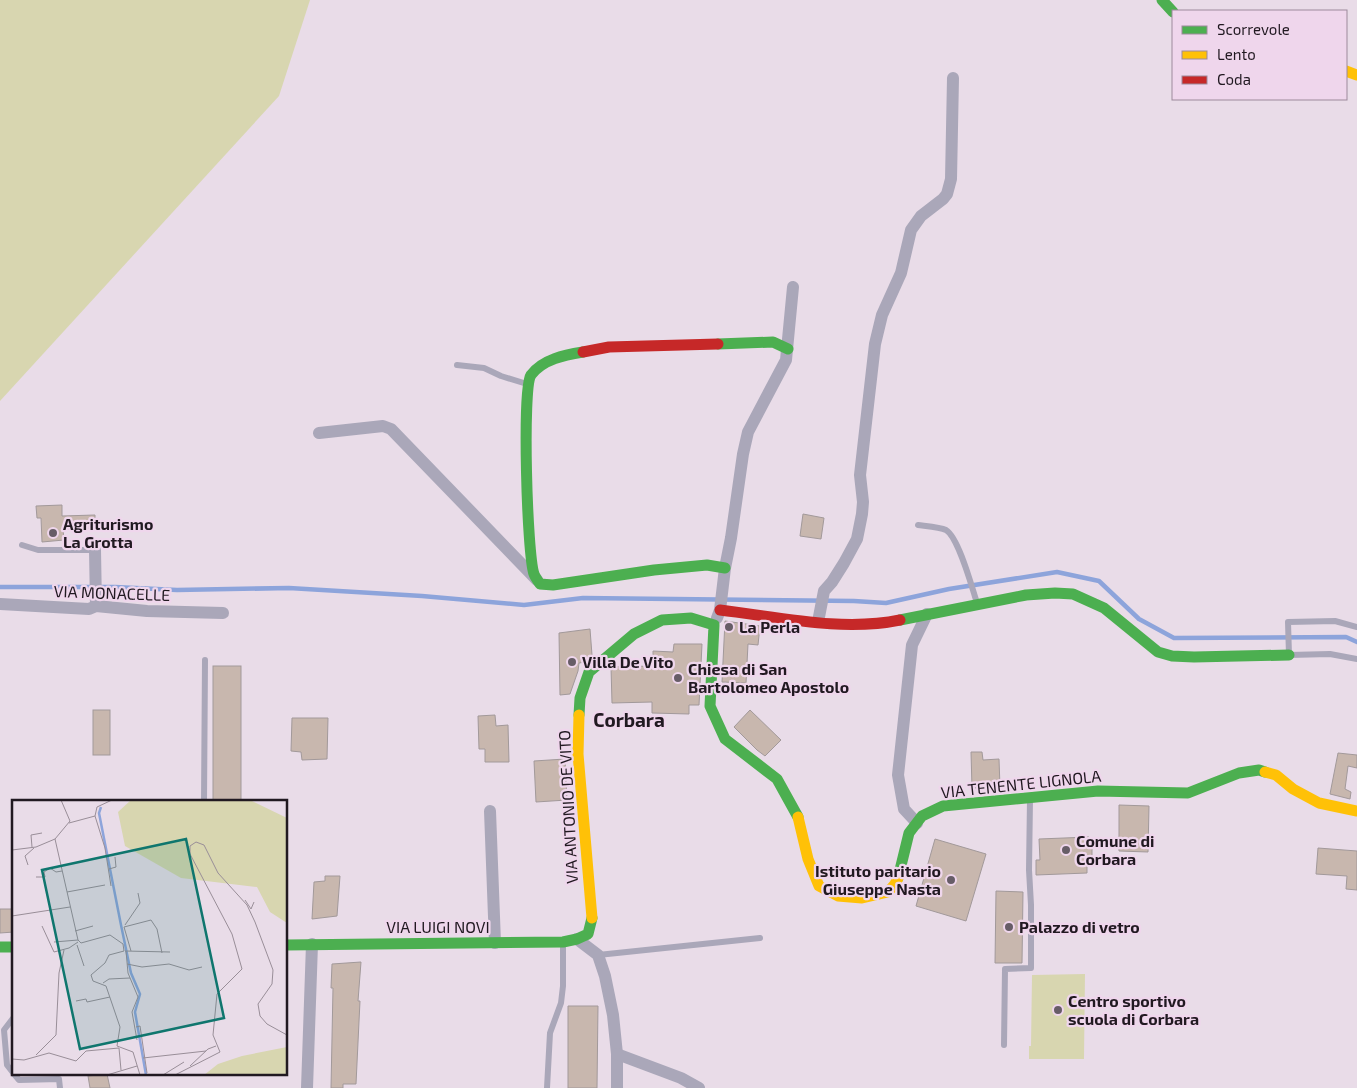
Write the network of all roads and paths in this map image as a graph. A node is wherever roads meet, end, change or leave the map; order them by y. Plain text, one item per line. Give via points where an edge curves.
1 (1162, 0) edge
2 (1172, 11) edge
3 (953, 78) dead end
4 (793, 287) dead end
5 (788, 349) junction
6 (457, 366) dead end
7 (528, 384) junction
8 (319, 433) dead end
9 (918, 525) dead end
10 (22, 545) dead end
11 (94, 550) joint
12 (725, 568) junction
13 (537, 579) junction
14 (0, 604) edge
15 (977, 604) junction
16 (96, 606) junction
17 (720, 610) junction
18 (223, 613) dead end
19 (927, 614) junction
20 (818, 622) junction
21 (714, 625) junction
22 (1357, 628) edge
23 (1289, 655) junction
24 (1357, 659) edge
25 (205, 660) dead end
26 (1030, 797) junction
27 (204, 800) edge
28 (490, 811) dead end
29 (1357, 811) edge
30 (917, 823) junction
31 (583, 936) junction
32 (760, 938) dead end
33 (564, 942) junction
34 (495, 943) junction
35 (312, 944) junction
36 (288, 945) edge
37 (598, 956) junction
38 (12, 1019) edge
39 (1004, 1045) dead end
40 (617, 1054) junction
41 (12, 1071) edge
42 (16, 1076) edge
43 (60, 1088) edge
44 (307, 1088) edge
45 (547, 1088) edge
46 (617, 1088) edge
47 (699, 1088) edge

1 - 2 main road
3 - 20 street via 951,179 947,194 921,216 911,230 901,273 882,315 875,344 860,475 862,514 857,539 824,591
4 - 5 street
5 - 7 main road via 773,342 609,347 567,355 542,364 530,376
5 - 12 street via 786,360 748,432
6 - 7 lane via 484,368
7 - 13 main road via 529,530
8 - 13 street via 383,426 391,429
9 - 15 lane via 945,530 952,536
10 - 11 lane via 38,550
11 - 16 street
12 - 13 main road via 707,565 654,570 553,585
12 - 17 street
14 - 16 street, VIA MONACELLE via 89,609
15 - 19 main road
15 - 23 main road via 1026,594 1072,594 1104,608 1158,652 1172,656
16 - 18 street, VIA MONACELLE
17 - 20 main road
17 - 21 street
19 - 20 main road via 880,624
19 - 30 street via 912,645 898,776 904,808
21 - 30 main road, VIA TENENTE LIGNOLA via 710,706 725,739 777,779 797,814 808,859 819,886 838,896 862,898 888,892 898,878 909,833
21 - 31 main road, VIA ANTONIO DE VITO via 691,618 662,620 634,634 588,672 580,698 578,754 592,919
22 - 23 lane via 1335,621 1288,622
23 - 24 lane via 1330,654
25 - 27 lane
26 - 29 main road, VIA TENENTE LIGNOLA via 1098,791 1188,793 1240,773 1259,770 1276,775 1319,803
26 - 30 main road, VIA TENENTE LIGNOLA via 943,806 922,816
26 - 39 lane via 1031,968 1005,969
28 - 34 street
31 - 33 main road, VIA LUIGI NOVI
31 - 37 street
32 - 37 lane
33 - 34 main road, VIA LUIGI NOVI
33 - 45 lane via 563,986 561,1003 550,1033
34 - 35 main road, VIA LUIGI NOVI
35 - 36 main road, VIA LUIGI NOVI
35 - 44 street
37 - 40 street via 613,1015
38 - 41 lane via 4,1030 7,1065
40 - 46 street
40 - 47 street
42 - 43 lane via 19,1080 59,1079

